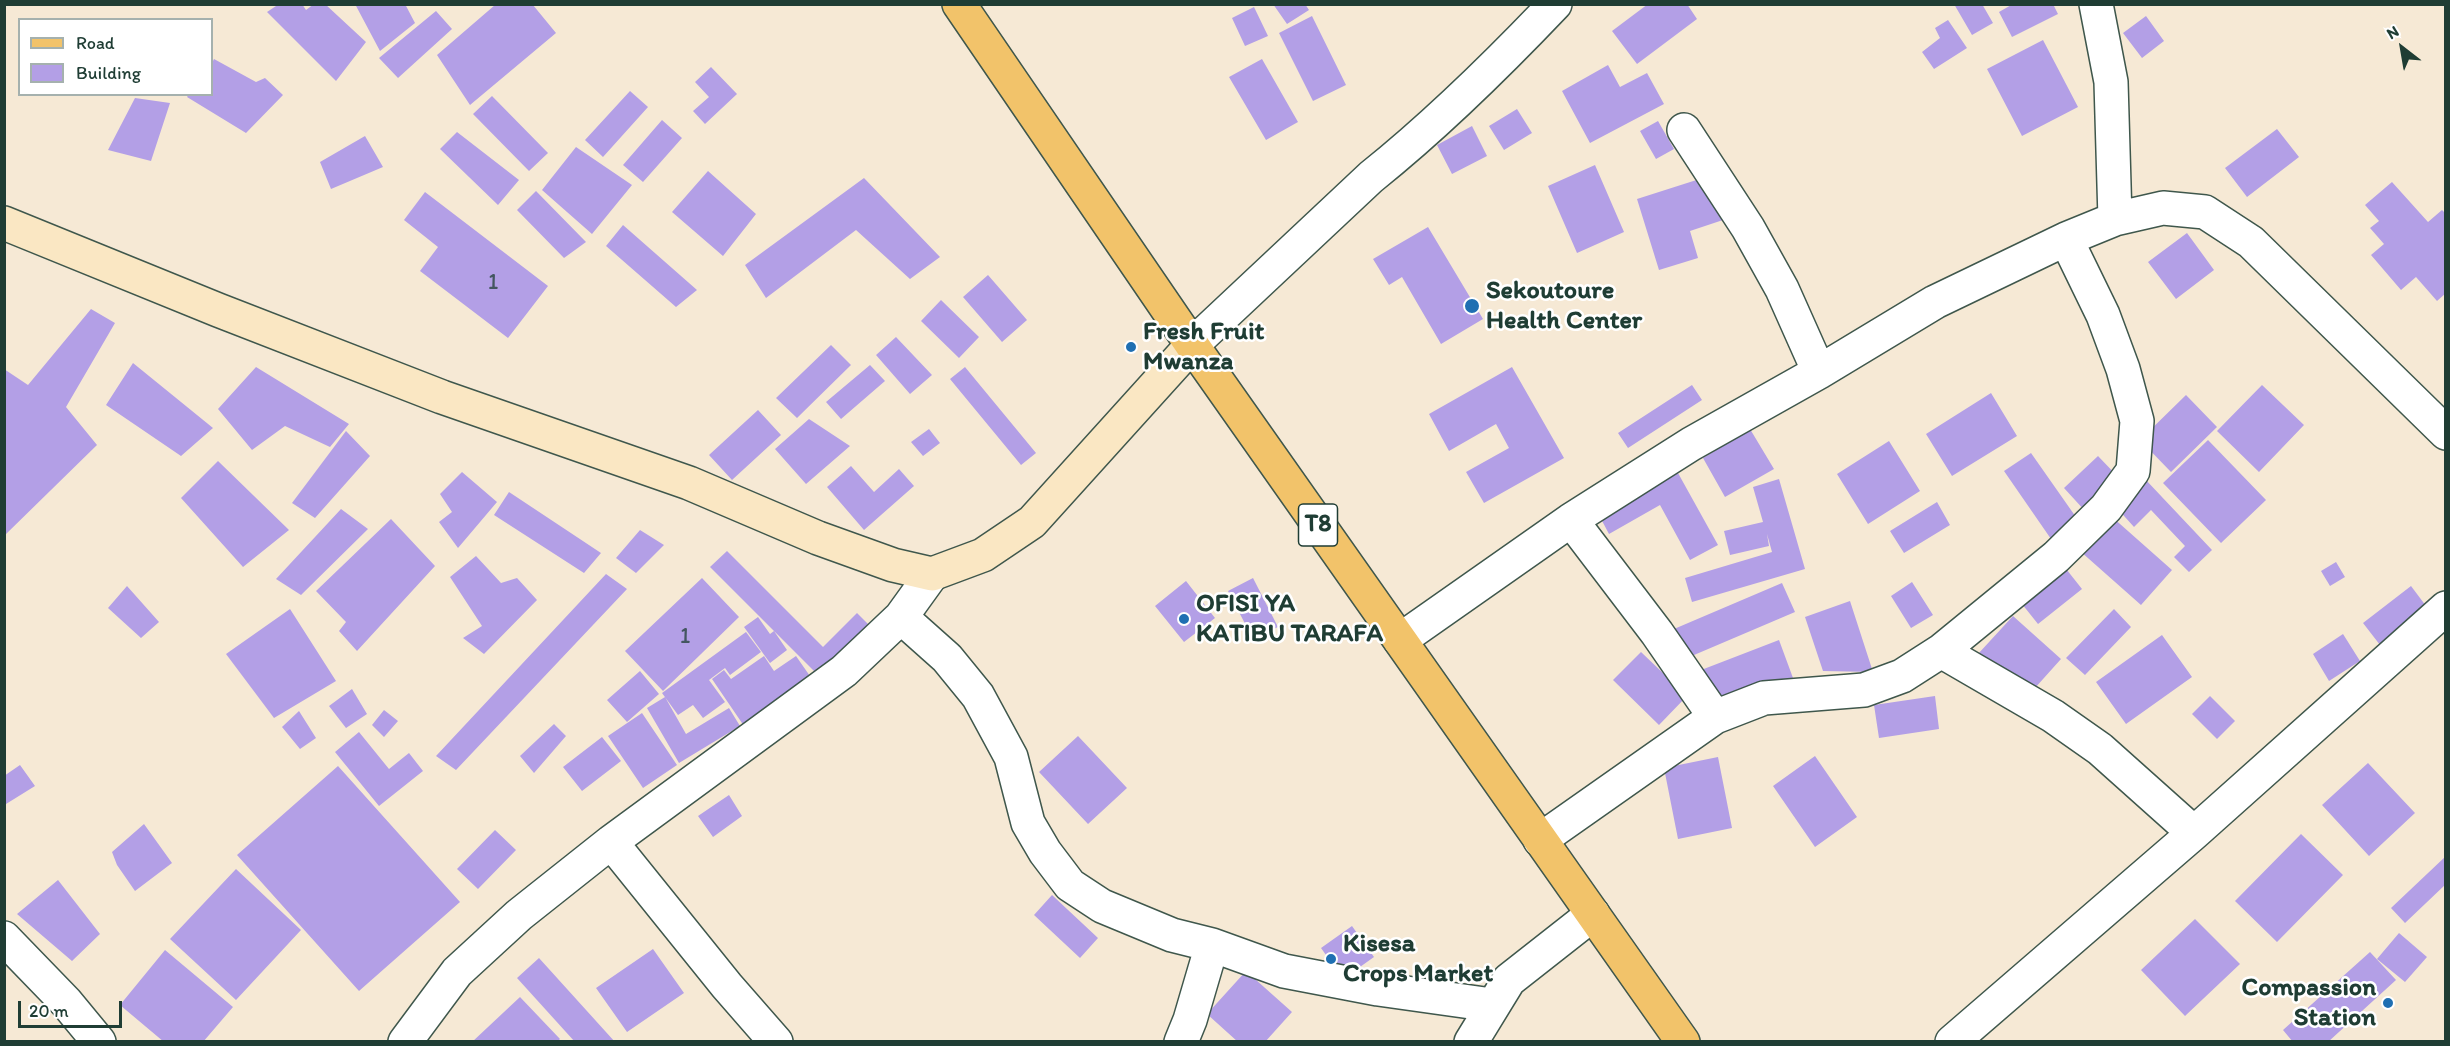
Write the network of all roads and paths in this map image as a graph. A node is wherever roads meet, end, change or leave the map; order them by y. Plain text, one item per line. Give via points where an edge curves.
1 (959, 4) edge
2 (1556, 4) edge
3 (2096, 4) edge
4 (1684, 130) dead end
5 (2115, 219) junction
6 (4, 223) edge
7 (2066, 239) junction
8 (1192, 345) junction
9 (1819, 372) junction
10 (2445, 433) edge
11 (1571, 520) junction
12 (932, 574) junction
13 (2445, 608) edge
14 (901, 617) junction
15 (1400, 640) junction
16 (1941, 651) junction
17 (1715, 717) junction
18 (2194, 832) junction
19 (1540, 840) junction
20 (611, 842) junction
21 (1593, 914) junction
22 (4, 938) edge
23 (1212, 945) junction
24 (1492, 1005) junction
25 (99, 1041) edge
26 (405, 1041) edge
27 (776, 1041) edge
28 (1181, 1041) edge
29 (1471, 1041) edge
30 (1683, 1041) edge
31 (1952, 1041) edge

1 - 8 main road, T8
2 - 8 street
3 - 5 street via 2111,82
4 - 9 street via 1748,228 1782,289
5 - 7 street
5 - 10 street via 2163,208 2205,212 2259,249
6 - 12 street via 442,397 688,483 818,538 893,565
7 - 9 street via 1935,302
7 - 16 street via 2103,315 2123,369 2137,422 2133,471 2106,508 2056,557
8 - 12 street via 1032,522 983,555
8 - 15 main road, T8
9 - 11 street via 1691,444
11 - 15 street
11 - 17 street
12 - 14 street
13 - 18 street
14 - 20 street via 844,671
14 - 23 street via 946,658 978,696 1011,757 1028,823 1070,885 1102,906 1172,935
15 - 19 main road, T8
16 - 17 street via 1902,676 1864,690 1764,698
16 - 18 street via 2053,716 2100,749
17 - 19 street
18 - 31 street
19 - 21 main road, T8
20 - 26 street via 519,915 457,972
20 - 27 street
21 - 24 street via 1509,980
21 - 30 main road, T8
22 - 25 street
23 - 24 street via 1284,971
23 - 28 street
24 - 29 street

